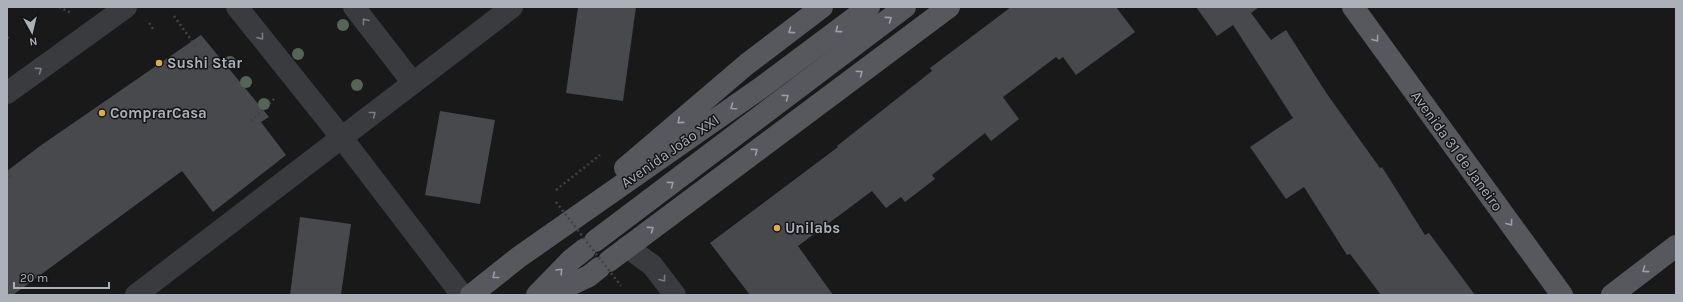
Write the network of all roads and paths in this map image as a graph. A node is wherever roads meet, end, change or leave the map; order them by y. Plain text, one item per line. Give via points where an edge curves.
1 (126, 7) edge
2 (237, 7) edge
3 (354, 7) edge
4 (512, 7) edge
5 (822, 7) edge
6 (869, 7) edge
7 (905, 7) edge
8 (949, 7) edge
9 (1353, 7) edge
10 (174, 16) dead end
11 (148, 23) dead end
12 (153, 29) dead end
13 (197, 48) dead end
14 (413, 82) junction
15 (7, 93) edge
16 (274, 99) dead end
17 (251, 121) dead end
18 (342, 138) junction
19 (603, 153) dead end
20 (7, 171) edge
21 (11, 177) dead end
22 (556, 190) dead end
23 (562, 197) dead end
24 (1676, 246) edge
25 (627, 247) junction
26 (519, 257) junction
27 (621, 286) dead end
28 (136, 295) edge
29 (462, 295) edge
30 (471, 295) edge
31 (536, 295) edge
32 (549, 295) edge
33 (675, 295) edge
34 (1562, 295) edge
35 (1612, 295) edge

15 -> 1 street
2 -> 18 street
14 -> 3 street
4 - 14 street
5 -> 26 main road via 747,64
6 -> 26 main road, Avenida João XXI via 762,87
31 -> 7 main road via 590,245
25 -> 8 main road
9 -> 34 main road, Avenida 31 de Janeiro
10 - 13 path
11 - 12 path
18 -> 14 street
16 - 17 path
18 - 28 street
18 - 29 street
19 - 22 path
20 - 21 path
23 - 27 path, bridge via 556,202
24 -> 35 main road
25 - 32 main road via 589,276
25 -> 33 street via 652,265
26 -> 30 main road, Avenida João XXI

